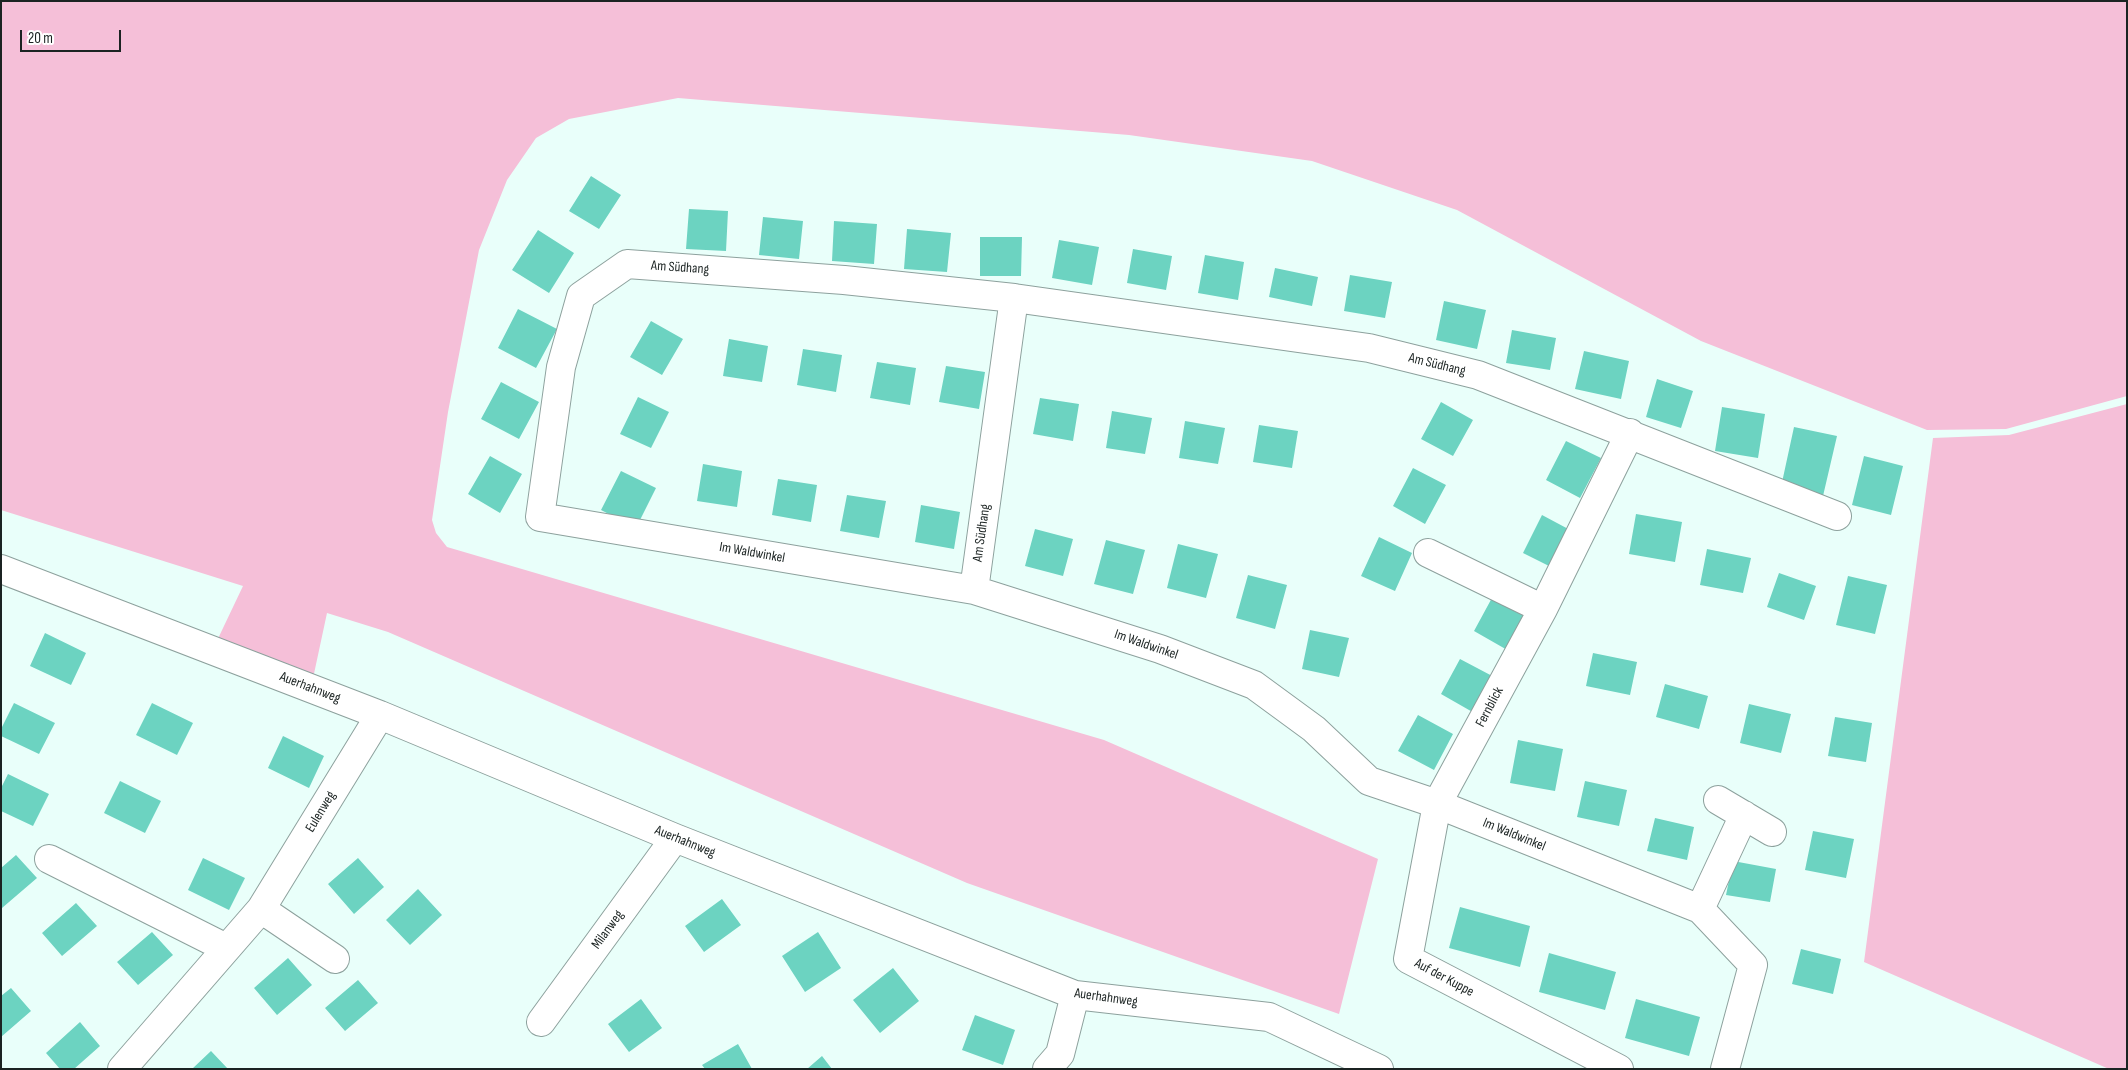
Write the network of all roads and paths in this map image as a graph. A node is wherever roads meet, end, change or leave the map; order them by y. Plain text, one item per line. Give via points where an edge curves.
1 (1014, 298) junction
2 (1630, 433) junction
3 (1837, 516) dead end
4 (540, 517) joint
5 (1428, 553) dead end
6 (1, 568) edge
7 (974, 590) junction
8 (1543, 609) junction
9 (380, 715) junction
10 (1718, 800) dead end
11 (1437, 804) junction
12 (1744, 815) junction
13 (1772, 832) dead end
14 (675, 838) junction
15 (49, 859) dead end
16 (261, 909) junction
17 (1700, 909) junction
18 (226, 948) junction
19 (335, 959) dead end
20 (1075, 995) junction
21 (541, 1022) dead end
22 (122, 1069) edge
23 (1047, 1069) edge
24 (1379, 1069) edge
25 (1619, 1069) edge
26 (1725, 1069) edge

1 - 2 street, Am Südhang via 1370,348 1478,375
1 - 4 street, Am Südhang via 844,280 627,264 581,296 561,366
1 - 7 street, Am Südhang
2 - 3 street, Am Südhang
2 - 8 street, Fernblick
4 - 7 street, Im Waldwinkel
5 - 8 street
6 - 9 street, Auerhahnweg
7 - 11 street, Im Waldwinkel via 1160,649 1254,686 1314,729 1369,781
8 - 11 street, Fernblick
9 - 14 street, Auerhahnweg
9 - 16 street, Eulenweg
10 - 12 street
11 - 17 street, Im Waldwinkel
11 - 25 street, Auf der Kuppe via 1408,959
12 - 13 street
12 - 17 street
14 - 20 street, Auerhahnweg
14 - 21 street, Milanweg
15 - 18 street
16 - 18 street, Eulenweg
16 - 19 street
17 - 26 street, Im Waldwinkel via 1753,965
18 - 22 street, Eulenweg
20 - 23 street via 1060,1054
20 - 24 street, Auerhahnweg via 1269,1018

